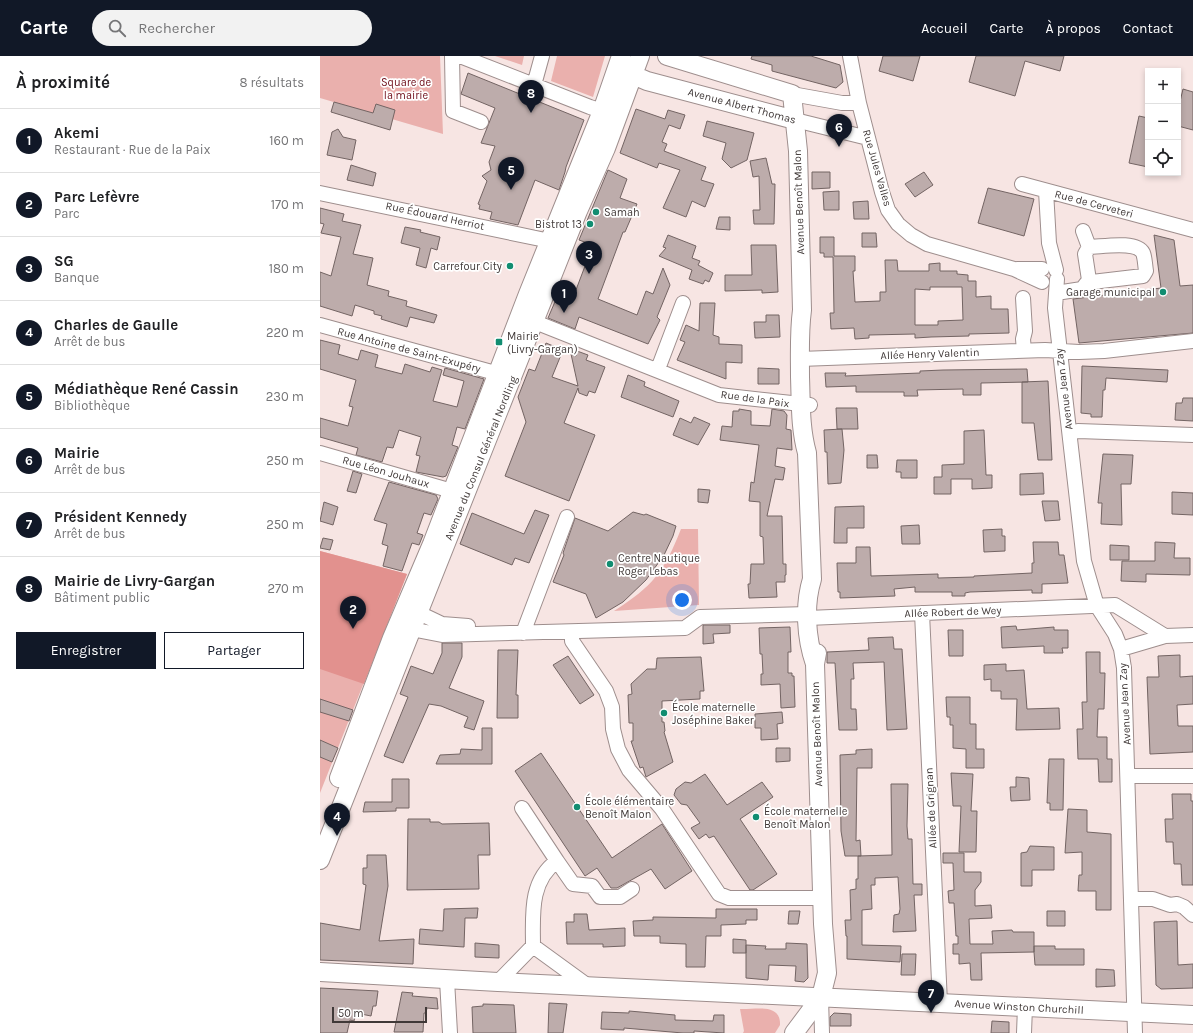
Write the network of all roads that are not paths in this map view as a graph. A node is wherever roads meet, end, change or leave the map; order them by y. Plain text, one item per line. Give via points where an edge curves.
1 (452, 56) edge
2 (460, 56) edge
3 (542, 56) edge
4 (640, 56) edge
5 (667, 56) edge
6 (850, 56) edge
7 (619, 62) edge
8 (634, 77) junction
9 (534, 85) junction
10 (792, 94) junction
11 (859, 103) junction
12 (623, 105) junction
13 (602, 111) junction
14 (795, 120) junction
15 (481, 122) dead end
16 (868, 138) junction
17 (1022, 184) dead end
18 (1046, 191) junction
19 (320, 193) edge
20 (1193, 230) edge
21 (1083, 231) dead end
22 (550, 241) junction
23 (1089, 247) junction
24 (1049, 278) junction
25 (1089, 280) junction
26 (1023, 298) dead end
27 (683, 303) dead end
28 (535, 322) junction
29 (320, 325) edge
30 (1193, 341) edge
31 (1024, 351) junction
32 (1060, 351) junction
33 (804, 359) junction
34 (658, 370) junction
35 (499, 374) junction
36 (805, 405) junction
37 (1070, 433) junction
38 (1193, 435) edge
39 (320, 453) edge
40 (452, 491) junction
41 (568, 517) dead end
42 (1097, 606) junction
43 (922, 613) junction
44 (811, 618) junction
45 (415, 621) junction
46 (786, 623) dead end
47 (572, 632) junction
48 (523, 633) junction
49 (1193, 634) edge
50 (1165, 636) junction
51 (1121, 649) junction
52 (1128, 776) junction
53 (1193, 776) edge
54 (522, 808) dead end
55 (320, 826) edge
56 (320, 860) edge
57 (557, 861) junction
58 (632, 889) dead end
59 (822, 898) junction
60 (1132, 899) junction
61 (1170, 905) junction
62 (1193, 915) edge
63 (1193, 924) edge
64 (533, 946) junction
65 (320, 972) edge
66 (447, 980) junction
67 (498, 982) junction
68 (588, 986) junction
69 (822, 998) junction
70 (940, 1003) junction
71 (1025, 1007) junction
72 (1134, 1013) junction
73 (1193, 1015) edge
74 (450, 1033) edge
75 (794, 1033) edge
76 (822, 1033) edge
77 (1024, 1033) edge
78 (1135, 1033) edge

1 - 15 street via 453,111
2 - 9 street
3 - 9 street
4 - 8 main road, Avenue du Consul Général Nordling
5 - 10 main road
6 - 11 street, Rue Jules Valles
7 - 8 main road, Avenue Albert Thomas
7 - 13 main road, Avenue du Consul Général Nordling
8 - 12 main road, Avenue du Consul Général Nordling
8 - 14 main road, Avenue Albert Thomas
9 - 13 street
10 - 11 street via 842,103
10 - 14 main road, Avenue Benoît Malon
11 - 16 street, Rue Jules Valles
12 - 13 street
12 - 28 main road, Avenue du Consul Général Nordling
13 - 22 main road, Avenue du Consul Général Nordling
14 - 16 street, Avenue Albert Thomas
14 - 33 main road, Avenue Benoît Malon via 802,310 807,325
16 - 24 street, Rue Jules Valles via 884,202 903,229 926,244
17 - 18 street
18 - 20 street, Rue de Cerveteri
18 - 24 street, Rue de Cerveteri
19 - 22 street, Rue Édouard Herriot
21 - 23 street
22 - 35 main road, Avenue du Consul Général Nordling
23 - 25 street via 1085,254
23 - 25 street via 1124,245 1139,248 1144,254 1146,271 1143,276 1092,282
24 - 25 street, Rue Jules Valles via 1082,289
24 - 32 street, Avenue Jean Zay
26 - 31 street
27 - 34 street
28 - 34 street, Rue de la Paix
28 - 45 main road, Avenue du Consul Général Nordling
29 - 35 street, Rue Antoine de Saint-Exupéry
30 - 32 street, Allée Henry Valentin via 1104,351
31 - 32 street, Allée Henry Valentin
31 - 33 street, Allée Henry Valentin
32 - 37 street, Avenue Jean Zay
33 - 36 main road, Avenue Benoît Malon
34 - 36 street, Rue de la Paix via 719,395
35 - 40 main road, Avenue du Consul Général Nordling
36 - 44 main road, Avenue Benoît Malon via 811,433 807,453 812,579 816,591
37 - 38 street via 1078,431
37 - 42 street, Avenue Jean Zay via 1084,561
39 - 40 street, Rue Léon Jouhaux
40 - 55 main road, Avenue du Consul Général Nordling
41 - 48 street
42 - 43 street, Allée Robert de Wey
42 - 50 street, Allée Robert de Wey via 1115,605
42 - 51 street, Avenue Jean Zay via 1115,634
43 - 44 street, Allée Robert de Wey
43 - 70 street, Allée de Grignan
44 - 46 street
44 - 47 street via 700,617 685,628
44 - 59 main road, Avenue Benoît Malon via 818,647 814,664
45 - 48 street via 442,635
45 - 56 main road, Avenue du Consul Général Nordling
47 - 48 street
47 - 59 street via 572,641 606,690 612,707 613,729 618,750 629,770 662,809 719,894 729,898
49 - 50 street
50 - 51 street
51 - 52 street, Avenue Jean Zay
52 - 53 street
52 - 60 street, Avenue Jean Zay
54 - 57 street
57 - 58 street via 573,884 592,886 600,897 620,897
57 - 64 street via 547,868 533,902
59 - 69 main road, Avenue Benoît Malon via 818,973
60 - 61 street via 1153,899
60 - 72 street, Avenue Jean Zay
61 - 62 street via 1184,907
61 - 63 street
64 - 67 street
64 - 68 street
65 - 66 main road, Avenue Winston Churchill
66 - 67 main road, Avenue Winston Churchill
66 - 74 street
67 - 68 main road, Avenue Winston Churchill
68 - 69 main road, Avenue Winston Churchill
69 - 70 main road, Avenue Winston Churchill
69 - 75 main road
69 - 76 street
70 - 71 main road, Avenue Winston Churchill
71 - 72 main road, Avenue Winston Churchill
71 - 77 street
72 - 73 main road, Avenue Winston Churchill
72 - 78 street, Avenue Jean Zay

